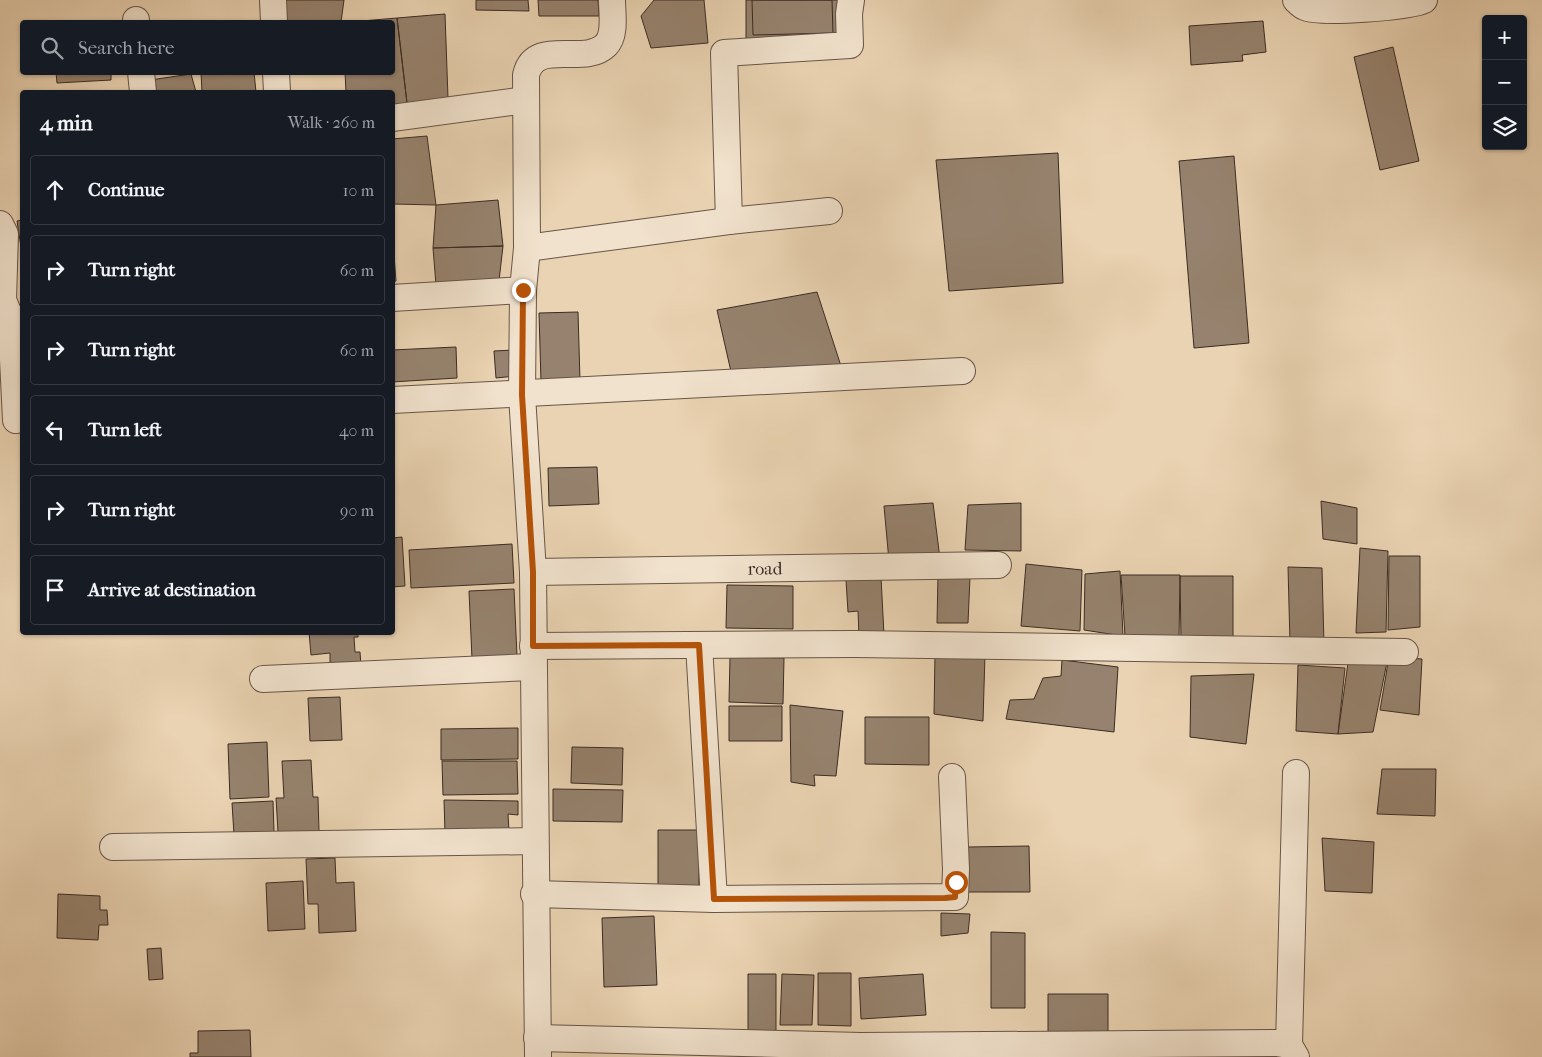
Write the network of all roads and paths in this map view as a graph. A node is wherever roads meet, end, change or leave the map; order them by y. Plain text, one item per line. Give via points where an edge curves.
1 (273, 0) edge
2 (612, 0) edge
3 (851, 0) edge
4 (1296, 0) edge
5 (1424, 0) edge
6 (274, 20) edge
7 (141, 75) edge
8 (276, 75) edge
9 (144, 90) edge
10 (277, 90) edge
11 (526, 100) junction
12 (395, 118) edge
13 (829, 211) dead end
14 (729, 221) junction
15 (0, 224) edge
16 (527, 248) junction
17 (523, 290) junction
18 (395, 298) edge
19 (17, 319) edge
20 (962, 371) dead end
21 (522, 395) junction
22 (395, 400) edge
23 (16, 420) dead end
24 (998, 565) dead end
25 (533, 572) junction
26 (699, 645) junction
27 (1405, 652) dead end
28 (533, 657) junction
29 (264, 679) dead end
30 (1296, 773) dead end
31 (952, 777) dead end
32 (535, 841) junction
33 (113, 847) dead end
34 (534, 894) junction
35 (714, 899) junction
36 (537, 1047) edge
37 (1153, 1050) edge
38 (1293, 1051) edge
39 (862, 1052) edge
40 (1058, 1052) edge

1 - 6 street
2 - 11 street via 612,33 606,45 596,51 537,58 527,70
3 - 14 street via 850,44 724,52
4 - 5 street via 1304,7 1322,10 1399,5
7 - 9 street
8 - 10 street
11 - 12 street
11 - 16 street
13 - 14 street
14 - 16 street
15 - 19 street via 5,234 3,300
16 - 17 street
17 - 18 street
17 - 21 street
19 - 23 street
20 - 21 street
21 - 22 street
21 - 25 street
24 - 25 street, road
25 - 28 street
26 - 27 street via 855,644
26 - 28 street
26 - 35 street
28 - 29 street
28 - 32 street
30 - 38 street
31 - 35 street via 955,897
32 - 33 street
32 - 34 street
34 - 35 street
34 - 36 street
36 - 39 street
37 - 38 street via 1277,1043
37 - 40 street
39 - 40 street

